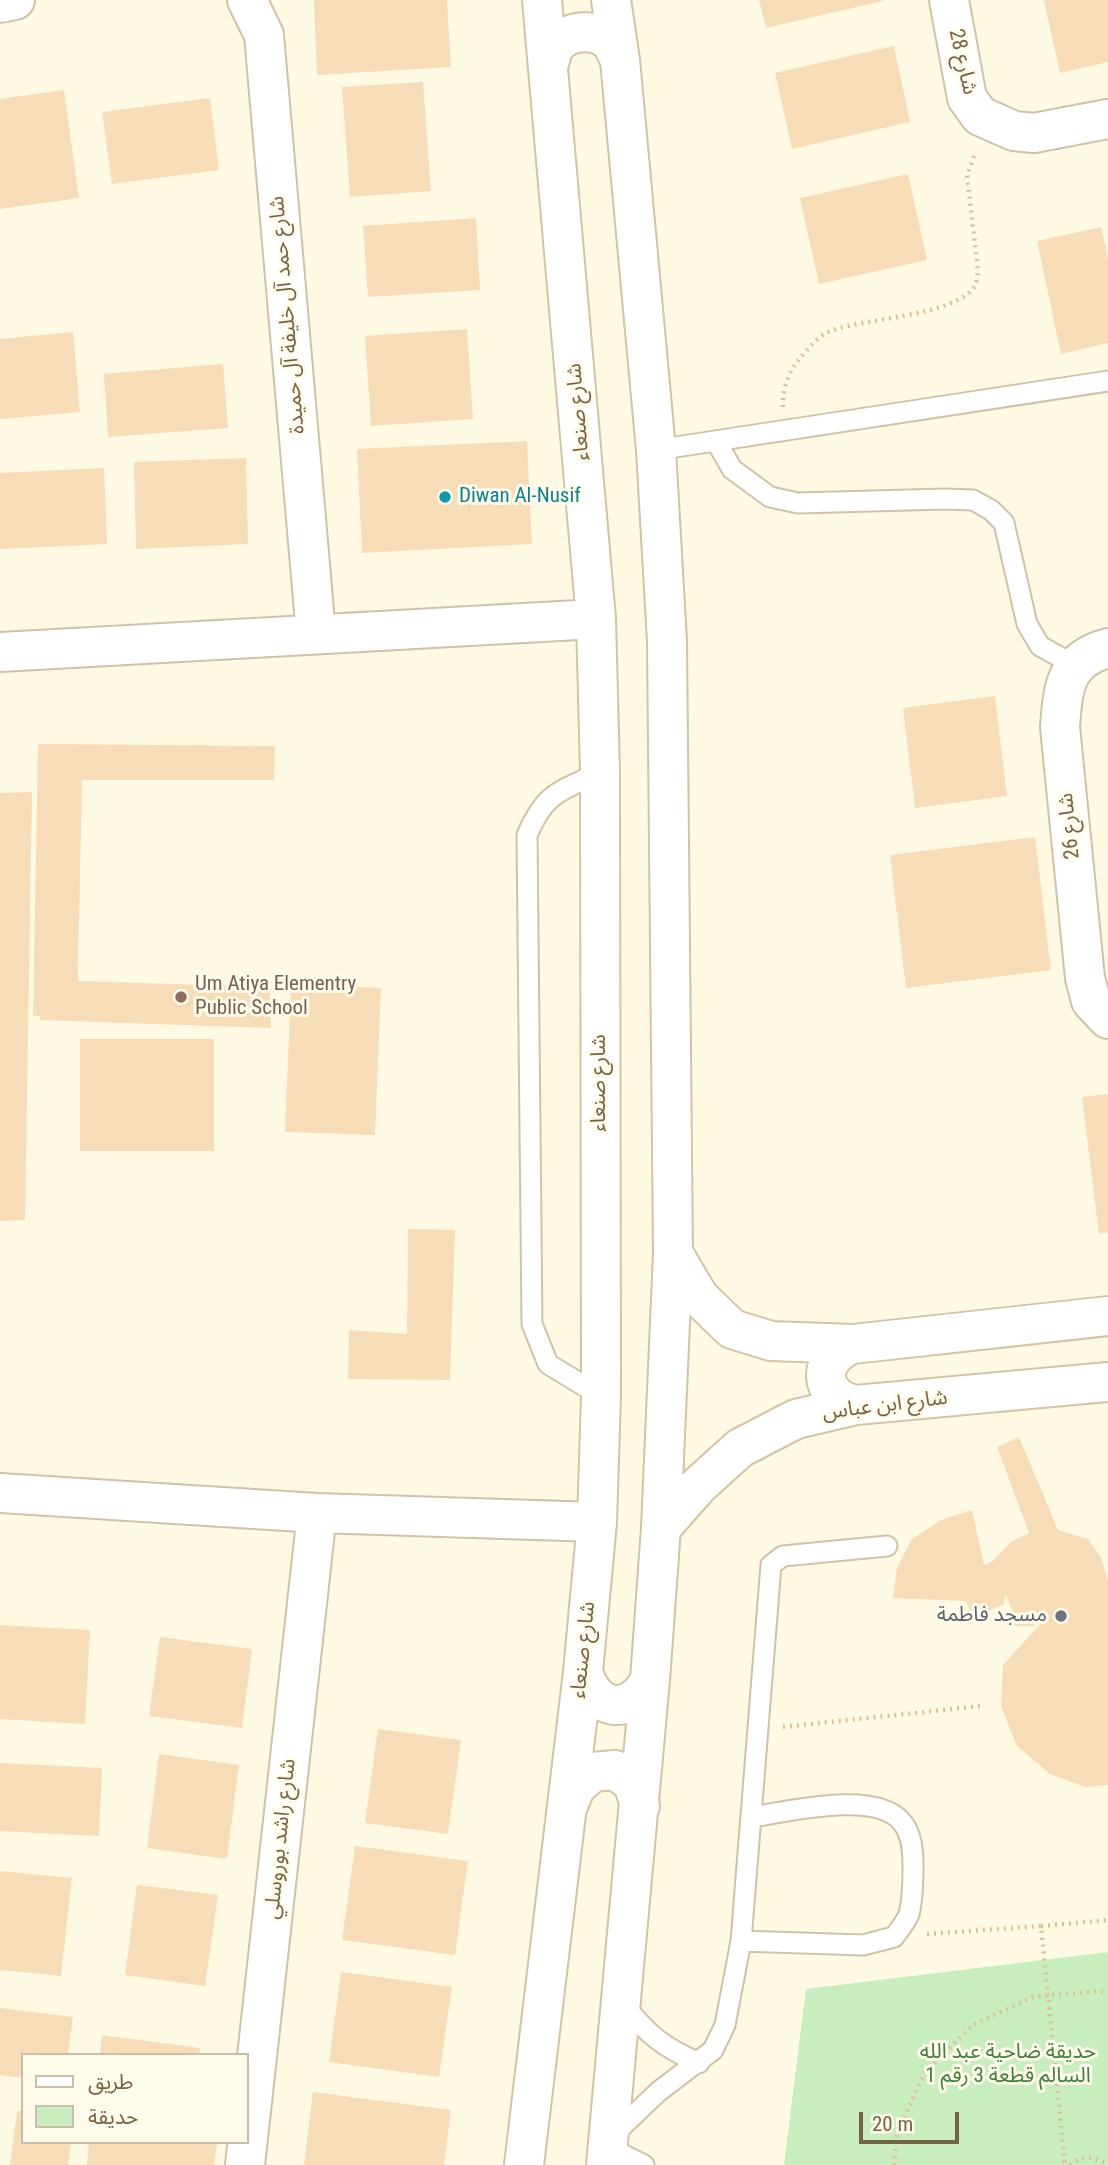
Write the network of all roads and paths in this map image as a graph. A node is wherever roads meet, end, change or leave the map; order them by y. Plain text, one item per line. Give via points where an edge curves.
1 (15, 0) edge
2 (247, 0) edge
3 (542, 0) edge
4 (611, 0) edge
5 (948, 0) edge
6 (0, 3) edge
7 (620, 60) junction
8 (549, 62) junction
9 (1108, 119) edge
10 (996, 125) junction
11 (1108, 381) edge
12 (785, 431) junction
13 (716, 441) junction
14 (656, 450) junction
15 (596, 619) junction
16 (316, 634) junction
17 (0, 652) edge
18 (1092, 657) edge
19 (600, 772) junction
20 (1108, 1019) edge
21 (673, 1253) junction
22 (1108, 1316) edge
23 (853, 1344) junction
24 (1108, 1382) edge
25 (601, 1396) junction
26 (856, 1405) junction
27 (0, 1493) edge
28 (317, 1513) junction
29 (597, 1522) junction
30 (661, 1528) junction
31 (887, 1546) dead end
32 (583, 1672) junction
33 (650, 1680) junction
34 (980, 1706) dead end
35 (757, 1729) junction
36 (640, 1806) junction
37 (567, 1809) junction
38 (751, 1817) junction
39 (1108, 1920) edge
40 (1041, 1926) junction
41 (894, 1937) junction
42 (741, 1941) junction
43 (1108, 1993) edge
44 (1046, 1996) junction
45 (622, 2003) junction
46 (699, 2063) junction
47 (248, 2138) edge
48 (247, 2144) edge
49 (608, 2150) edge
50 (245, 2165) edge
51 (524, 2165) edge
52 (644, 2165) edge
53 (894, 2165) edge
54 (1067, 2165) edge
55 (1108, 2165) edge

1 - 6 main road
2 - 16 main road, شارع حمد آل خليفة آل حميدة via 264,35
3 - 8 main road, شارع صنعاء
4 - 7 main road
5 - 10 main road, شارع 28 via 967,98 980,116
7 - 8 main road via 600,35 583,32 567,36 555,47
7 - 14 main road
8 - 15 main road, شارع صنعاء
9 - 10 main road, شارع 28 via 1034,133
10 - 12 path via 973,156 967,175 976,285 964,297 941,307 830,330 789,372 783,398
11 - 12 lane
12 - 13 lane
13 - 14 lane
13 - 18 lane via 732,469 770,498 798,503 973,500 991,510 1003,523 1027,624 1040,646
14 - 21 main road via 667,641
15 - 16 main road
15 - 19 main road, شارع صنعاء
16 - 17 main road
18 - 20 main road, شارع 26 via 1063,689 1060,727 1085,978 1091,1001
19 - 25 main road, شارع صنعاء
19 - 25 lane via 550,797 527,835 532,1324 548,1364
21 - 23 main road via 699,1297 732,1329 771,1341
21 - 30 main road
22 - 23 main road
23 - 26 main road via 831,1357 826,1369 833,1394 843,1403
24 - 26 main road, شارع ابن عباس
25 - 29 main road, شارع صنعاء
26 - 30 main road, شارع ابن عباس via 796,1419 740,1448
27 - 28 main road
28 - 29 main road
28 - 47 main road, شارع راشد بوروسلي
29 - 32 main road, شارع صنعاء
30 - 33 main road
31 - 35 lane via 783,1556 771,1565
32 - 33 main road via 587,1688 598,1700 613,1705 629,1703 643,1694
32 - 37 main road, شارع صنعاء
33 - 36 main road
34 - 35 path
35 - 38 lane
36 - 37 main road via 633,1783 615,1770 593,1772 576,1786
36 - 45 main road
37 - 51 main road, شارع صنعاء
38 - 41 lane via 869,1805 902,1821 913,1848 913,1881 908,1916
38 - 42 lane
39 - 40 path
40 - 41 path
40 - 44 path
41 - 42 lane via 863,1945
42 - 46 lane via 725,2025 713,2050
43 - 44 path
44 - 53 path via 1033,1997 973,2025 925,2072 897,2133
44 - 54 path
45 - 46 lane via 651,2036
45 - 49 main road
46 - 49 lane via 658,2092
48 - 50 main road, شارع راشد بوروسلي
49 - 52 lane
54 - 55 path via 1078,2158 1095,2157

